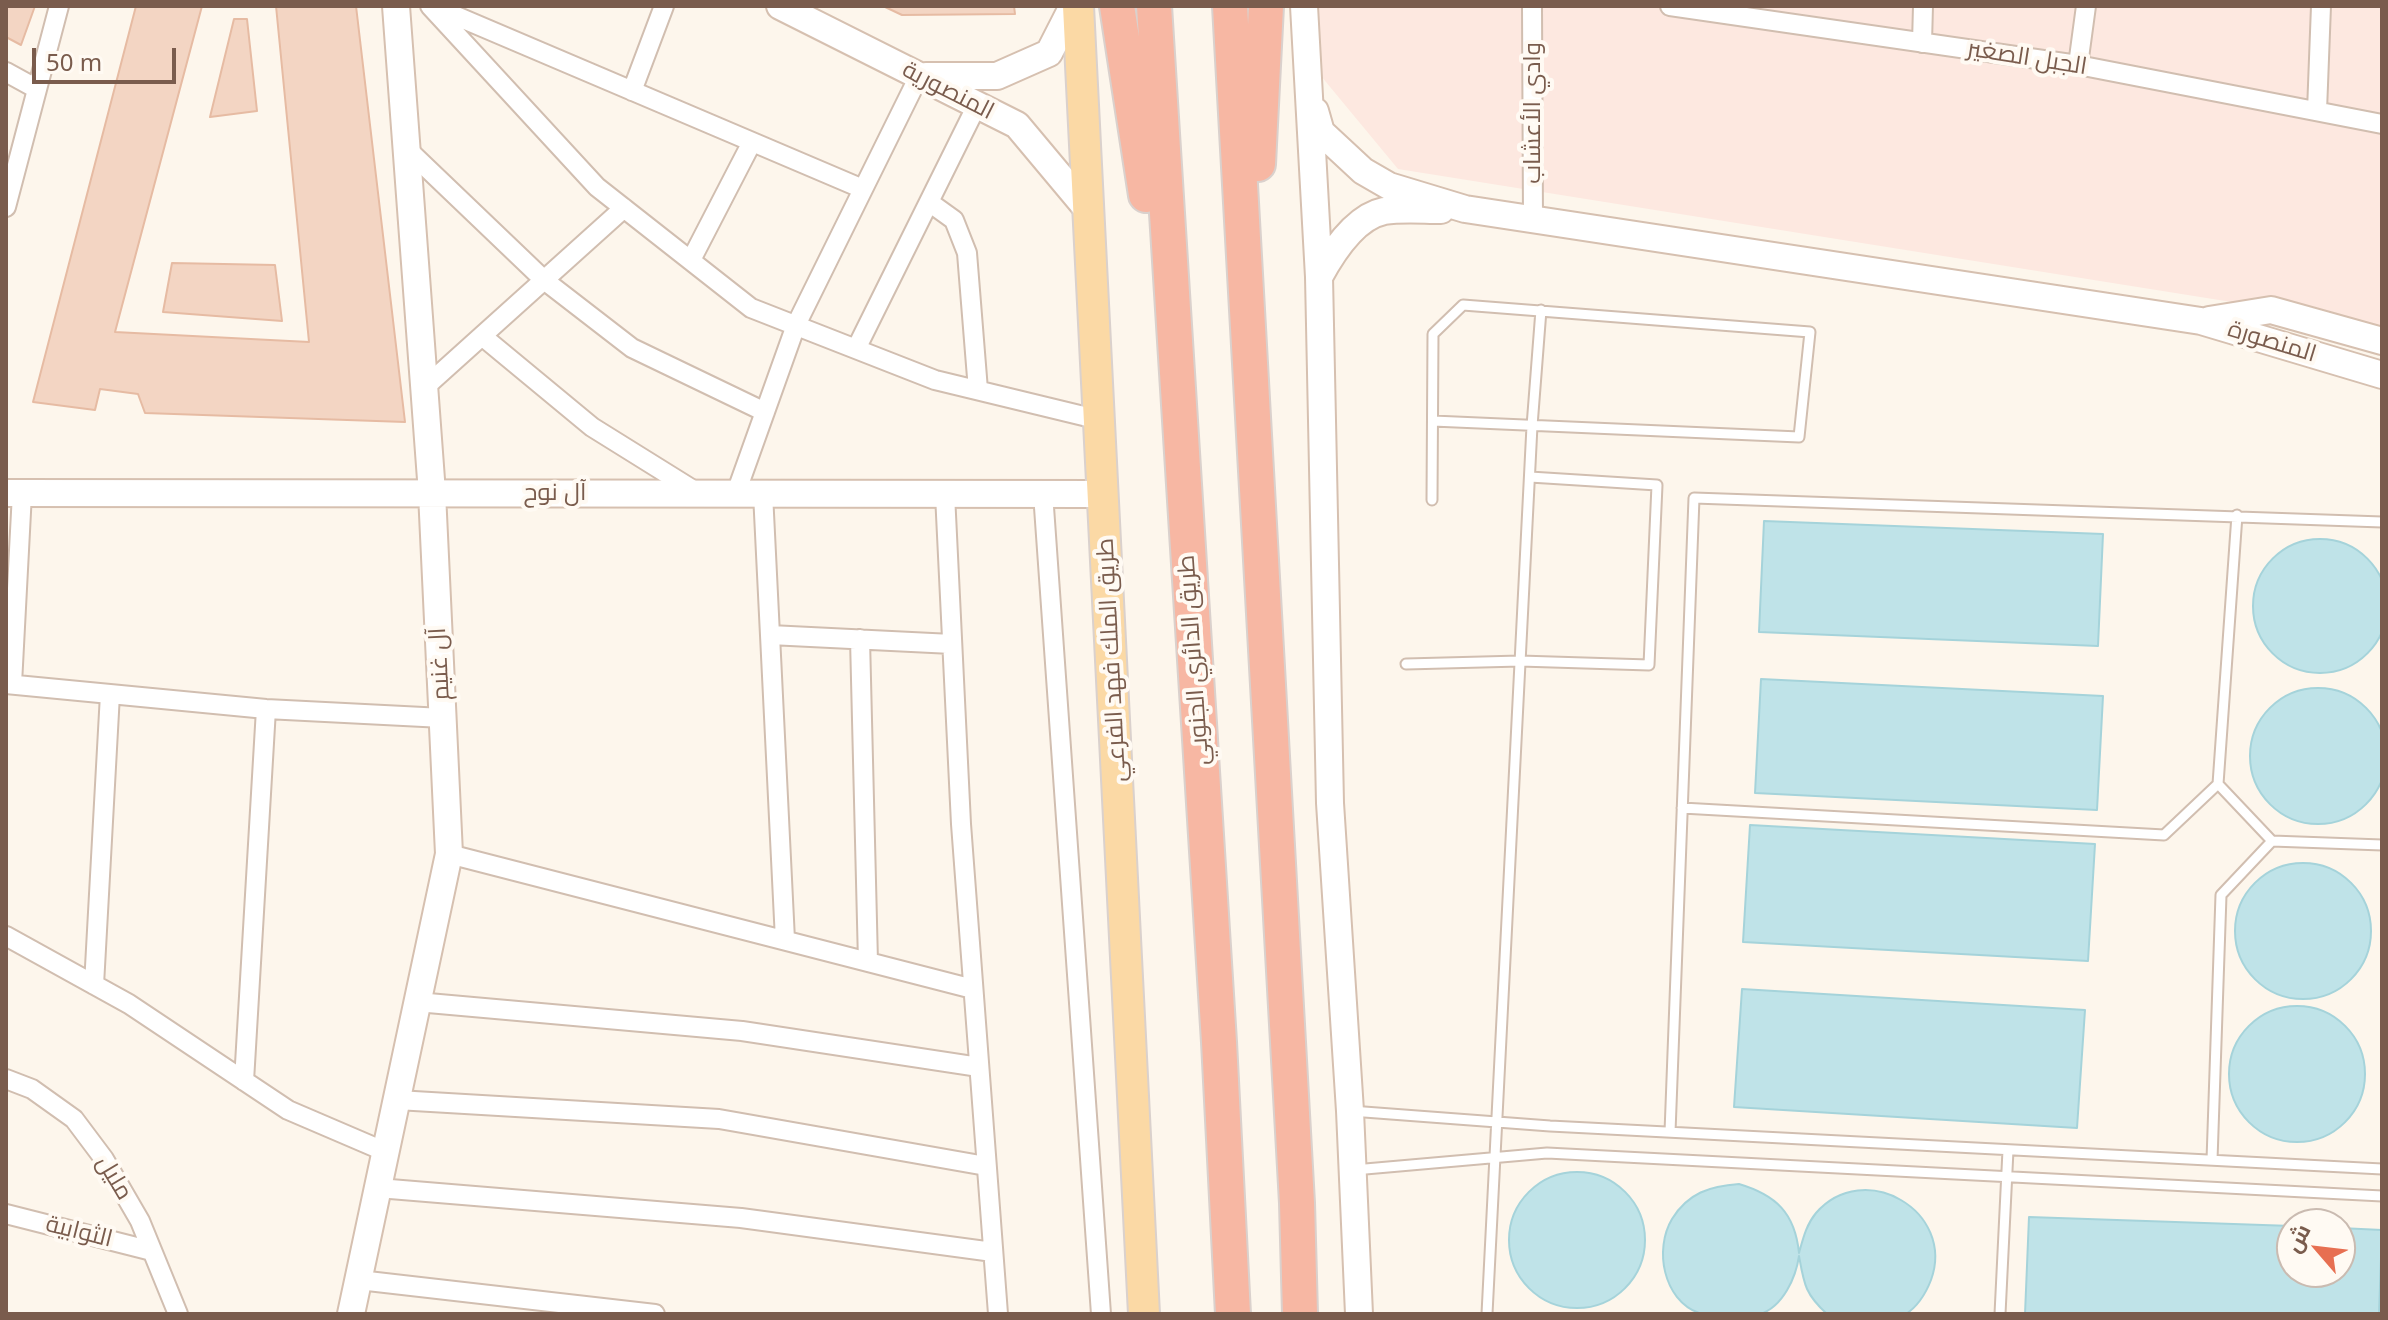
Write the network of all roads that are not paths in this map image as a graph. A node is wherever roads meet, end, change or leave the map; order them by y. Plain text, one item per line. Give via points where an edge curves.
1 (59, 6) edge
2 (396, 6) edge
3 (432, 6) edge
4 (664, 6) edge
5 (780, 6) edge
6 (1076, 6) edge
7 (1117, 6) edge
8 (1154, 6) edge
9 (1230, 6) edge
10 (1266, 6) edge
11 (1304, 6) edge
12 (1532, 6) edge
13 (1670, 6) edge
14 (1923, 6) edge
15 (2086, 6) edge
16 (2321, 6) edge
17 (1761, 13) edge
18 (1922, 43) junction
19 (2078, 65) junction
20 (6, 72) edge
21 (919, 76) junction
22 (1309, 88) junction
23 (37, 89) junction
24 (632, 91) junction
25 (977, 105) junction
26 (2317, 111) junction
27 (2382, 124) edge
28 (752, 142) junction
29 (406, 148) junction
30 (863, 189) junction
31 (929, 202) junction
32 (6, 207) edge
33 (624, 208) junction
34 (1465, 209) junction
35 (1089, 211) junction
36 (1533, 220) junction
37 (691, 260) junction
38 (1319, 277) junction
39 (544, 280) junction
40 (1541, 310) junction
41 (2201, 321) junction
42 (796, 325) junction
43 (482, 336) junction
44 (2382, 341) edge
45 (856, 349) junction
46 (2382, 375) edge
47 (1176, 380) junction
48 (424, 388) junction
49 (978, 390) junction
50 (765, 412) junction
51 (1100, 420) junction
52 (1433, 421) junction
53 (1532, 426) junction
54 (1254, 436) junction
55 (1530, 477) junction
56 (14, 493) edge
57 (432, 493) junction
58 (698, 493) junction
59 (750, 493) junction
60 (1043, 493) junction
61 (945, 494) junction
62 (1104, 494) junction
63 (1432, 500) dead end
64 (2237, 515) junction
65 (2382, 522) edge
66 (770, 635) junction
67 (860, 639) junction
68 (952, 644) junction
69 (1520, 661) junction
70 (1406, 664) dead end
71 (9, 684) edge
72 (110, 694) junction
73 (266, 709) junction
74 (443, 718) junction
75 (2218, 784) junction
76 (1682, 808) junction
77 (2272, 841) junction
78 (2382, 845) edge
79 (449, 854) junction
80 (6, 936) edge
81 (785, 940) junction
82 (868, 962) junction
83 (94, 985) junction
84 (973, 989) junction
85 (417, 1002) junction
86 (1219, 1042) junction
87 (979, 1067) junction
88 (6, 1079) edge
89 (244, 1081) junction
90 (397, 1100) junction
91 (1350, 1111) junction
92 (1497, 1121) junction
93 (1670, 1132) junction
94 (2008, 1150) junction
95 (386, 1152) junction
96 (1495, 1159) junction
97 (2212, 1160) junction
98 (986, 1166) junction
99 (2382, 1169) edge
100 (1354, 1170) junction
101 (2007, 1176) junction
102 (378, 1188) junction
103 (2382, 1196) edge
104 (6, 1214) edge
105 (152, 1251) junction
106 (993, 1252) junction
107 (359, 1280) junction
108 (550, 1308) edge
109 (178, 1314) edge
110 (351, 1314) edge
111 (655, 1314) edge
112 (998, 1314) edge
113 (1101, 1314) edge
114 (1144, 1314) edge
115 (1210, 1314) edge
116 (1233, 1314) edge
117 (1300, 1314) edge
118 (1359, 1314) edge
119 (1487, 1314) edge
120 (2000, 1314) edge

1 - 23 street
2 - 29 street, آل غنيم
3 - 24 street
3 - 33 street via 597,187
4 - 24 street
5 - 21 street, المنصورية
6 - 21 street via 1049,53 997,76
6 - 35 main road, طريق الملك فهد الفرعي
7 - 47 highway
8 - 47 highway, طريق الدائري الجنوبي
9 - 54 highway
10 - 54 highway
11 - 22 street
12 - 36 street, وادي الأعشاب
13 - 17 street, الجبل الصغير
14 - 18 street
15 - 19 street
16 - 26 street
17 - 18 street, الجبل الصغير
18 - 19 street, الجبل الصغير
19 - 26 street, الجبل الصغير
20 - 23 street
21 - 25 street, المنصورية
21 - 30 street
22 - 34 street via 1321,132 1363,171 1389,186
22 - 38 street
23 - 32 street
24 - 28 street
25 - 31 street
25 - 35 street, المنصورية via 1017,125
26 - 27 street, الجبل الصغير
28 - 30 street
28 - 37 street
29 - 39 street
29 - 48 street, آل غنيم
30 - 42 street
31 - 45 street
31 - 49 street via 954,220 967,253
33 - 37 street
33 - 39 street
34 - 36 street
34 - 38 street via 1382,211 1334,250
35 - 51 main road, طريق الملك فهد الفرعي
36 - 41 street
37 - 42 street via 751,308
38 - 91 street via 1330,803
39 - 43 street
39 - 50 street via 632,348
40 - 52 lane via 1463,305 1433,334
40 - 53 lane
40 - 53 lane via 1810,332 1799,437
41 - 44 street, المنصورة via 2271,310
41 - 46 street, المنصورة
42 - 45 street
42 - 50 street
43 - 48 street
43 - 58 street via 592,427
45 - 49 street via 935,380
47 - 86 highway, طريق الدائري الجنوبي
48 - 57 street, آل غنيم
49 - 51 street
50 - 59 street
51 - 62 main road, طريق الملك فهد الفرعي
52 - 53 lane
52 - 63 lane
53 - 55 lane
54 - 117 highway
55 - 69 lane
55 - 69 lane via 1657,485 1650,650 1649,665
56 - 57 street, آل نوح
56 - 71 street
57 - 58 street, آل نوح
57 - 74 street, آل غنيم
58 - 59 street, آل نوح
59 - 61 street, آل نوح
59 - 66 street
60 - 61 street, آل نوح
60 - 62 street, آل نوح
60 - 113 street
61 - 68 street
62 - 114 main road, طريق الملك فهد الفرعي
64 - 65 lane
64 - 75 lane
64 - 76 lane via 1694,498
66 - 67 street
66 - 81 street
67 - 68 street
67 - 82 street
68 - 84 street
69 - 70 lane
69 - 92 lane
71 - 72 street
72 - 73 street
72 - 83 street
73 - 74 street
73 - 89 street
74 - 79 street, آل غنيم
75 - 76 lane via 2164,835
75 - 77 lane
76 - 93 lane
77 - 78 lane
77 - 97 lane via 2221,895
79 - 81 street
79 - 85 street, آل غنيم
80 - 83 street
81 - 82 street
82 - 84 street
83 - 89 street
84 - 87 street
85 - 87 street via 742,1031
85 - 90 street, آل غنيم
86 - 115 highway
86 - 116 highway, طريق الدائري الجنوبي
87 - 98 street
88 - 105 street, مليل via 32,1089 74,1119 104,1159
89 - 95 street via 288,1110
90 - 95 street, آل غنيم
90 - 98 street via 719,1119
91 - 92 lane
91 - 100 street
92 - 93 lane
92 - 96 lane
93 - 94 lane
94 - 97 lane
94 - 101 lane
95 - 102 street, آل غنيم
96 - 100 lane
96 - 101 lane via 1547,1153
96 - 119 lane
97 - 99 lane
98 - 106 street
100 - 118 street
101 - 103 lane
101 - 120 lane
102 - 106 street via 741,1218
102 - 107 street, آل غنيم
104 - 105 street, الثوابية
105 - 109 street, مليل
106 - 112 street
107 - 108 street
107 - 110 street, آل غنيم
108 - 111 street

